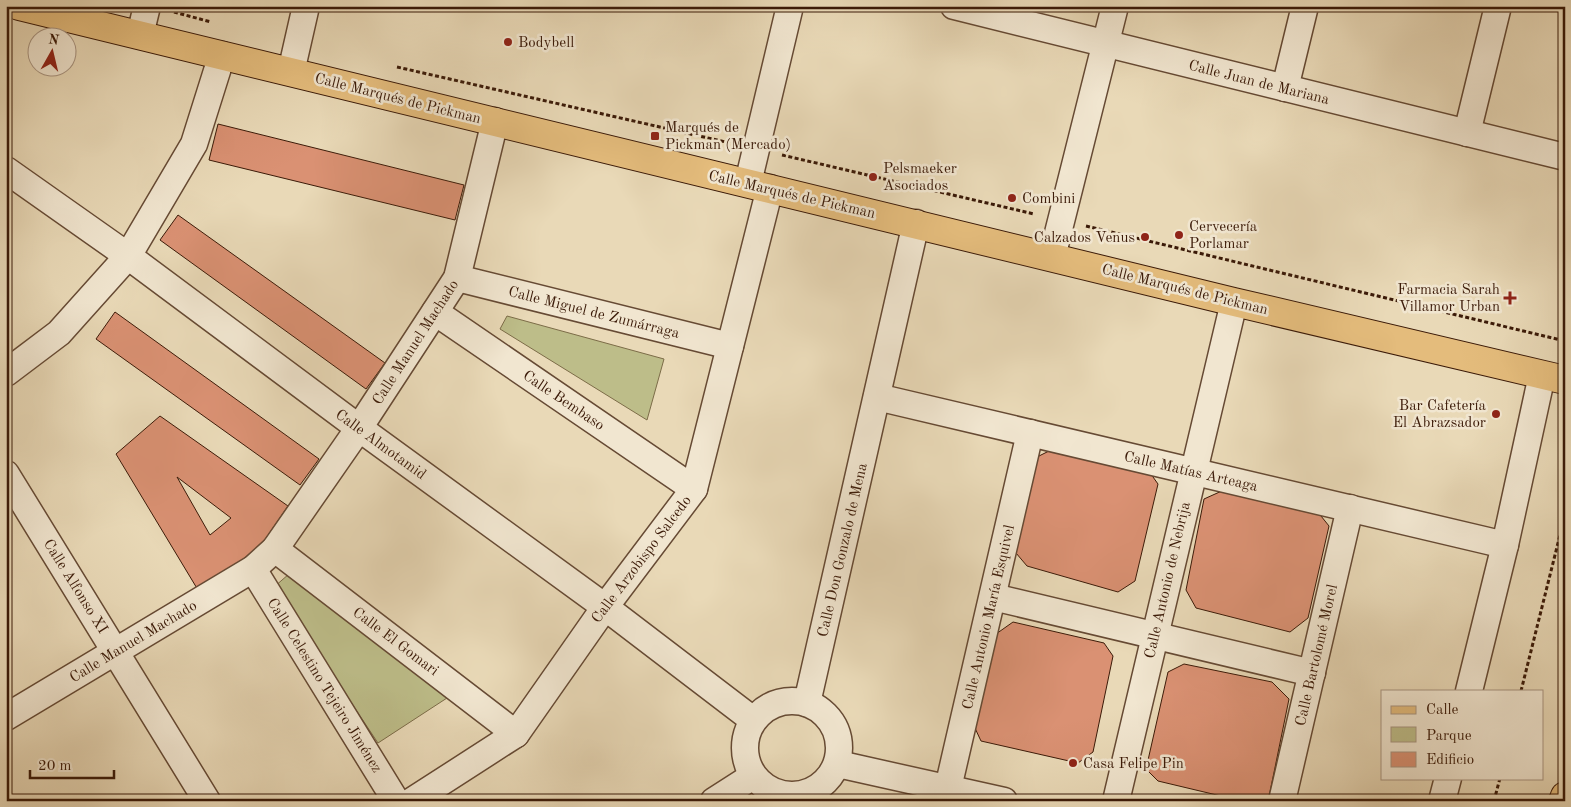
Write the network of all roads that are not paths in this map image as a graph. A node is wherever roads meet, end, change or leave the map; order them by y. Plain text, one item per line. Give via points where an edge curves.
1 (19, 6) edge
2 (147, 6) edge
3 (306, 6) edge
4 (790, 6) edge
5 (954, 6) edge
6 (1115, 6) edge
7 (1305, 6) edge
8 (1498, 6) edge
9 (140, 35) junction
10 (1106, 44) junction
11 (222, 55) junction
12 (290, 72) junction
13 (1285, 88) junction
14 (495, 121) junction
15 (1467, 132) junction
16 (1565, 157) edge
17 (6, 170) edge
18 (759, 186) junction
19 (916, 223) junction
20 (128, 256) junction
21 (1052, 257) junction
22 (457, 278) junction
23 (1234, 302) junction
24 (435, 312) junction
25 (730, 346) junction
26 (6, 373) edge
27 (1553, 378) edge
28 (878, 397) junction
29 (359, 428) junction
30 (1030, 432) junction
31 (1193, 472) junction
32 (6, 474) edge
33 (694, 488) junction
34 (1350, 508) junction
35 (1505, 545) junction
36 (275, 549) junction
37 (253, 569) junction
38 (992, 597) junction
39 (605, 607) junction
40 (1154, 635) junction
41 (116, 651) junction
42 (1312, 673) junction
43 (1469, 690) edge
44 (807, 703) junction
45 (6, 717) edge
46 (753, 720) junction
47 (516, 734) junction
48 (838, 764) junction
49 (753, 776) junction
50 (1447, 780) edge
51 (947, 794) edge
52 (1565, 796) edge
53 (782, 798) edge
54 (207, 801) edge
55 (396, 801) edge
56 (412, 801) edge
57 (714, 801) edge
58 (1004, 801) edge
59 (1116, 801) edge
60 (1282, 801) edge
61 (1442, 801) edge
62 (1564, 801) edge

1 - 9 main road, Calle Marqués de Pickman
2 - 9 street
3 - 12 street
4 - 18 street, Calle Arzobispo Salcedo
5 - 10 street, Calle Juan de Mariana
6 - 10 street
7 - 13 street
8 - 15 street
9 - 11 main road, Calle Marqués de Pickman
10 - 13 street, Calle Juan de Mariana
10 - 21 street
11 - 12 main road, Calle Marqués de Pickman
11 - 20 street via 194,144
12 - 14 main road, Calle Marqués de Pickman
13 - 15 street, Calle Juan de Mariana
14 - 18 main road, Calle Marqués de Pickman
14 - 22 street, Calle Manuel Machado
15 - 16 street, Calle Juan de Mariana
17 - 20 street, Calle Almotamid
18 - 19 main road, Calle Marqués de Pickman
18 - 25 street, Calle Arzobispo Salcedo
19 - 21 main road, Calle Marqués de Pickman
19 - 28 street, Calle Don Gonzalo de Mena
20 - 26 street via 59,334
20 - 29 street, Calle Almotamid
21 - 23 main road, Calle Marqués de Pickman
22 - 24 street, Calle Manuel Machado
22 - 25 street, Calle Miguel de Zumárraga
23 - 27 main road, Calle Marqués de Pickman
23 - 31 street, Calle Antonio de Nebrija
24 - 29 street, Calle Manuel Machado
24 - 33 street, Calle Bembaso
25 - 33 street, Calle Arzobispo Salcedo
27 - 35 street
28 - 30 street, Calle Matías Arteaga
28 - 44 street, Calle Don Gonzalo de Mena
29 - 36 street, Calle Manuel Machado
29 - 39 street, Calle Almotamid
30 - 31 street, Calle Matías Arteaga
30 - 38 street, Calle Antonio María Esquivel
31 - 34 street, Calle Matías Arteaga
31 - 40 street, Calle Antonio de Nebrija
32 - 41 street, Calle Alfonso XI
33 - 39 street, Calle Arzobispo Salcedo
34 - 35 street, Calle Matías Arteaga
34 - 42 street, Calle Bartolomé Morel
35 - 43 street
36 - 37 street, Calle Manuel Machado
36 - 47 street, Calle El Gomari
37 - 41 street, Calle Manuel Machado
37 - 55 street, Calle Celestino Tejeiro Jiménez
38 - 40 street
38 - 51 street, Calle Antonio María Esquivel
39 - 46 street, Calle Almotamid
39 - 47 street, Calle Arzobispo Salcedo
40 - 42 street
40 - 59 street, Calle Antonio de Nebrija
41 - 45 street, Calle Manuel Machado
41 - 54 street, Calle Alfonso XI
42 - 60 street, Calle Bartolomé Morel
44 - 46 street via 777,703
44 - 48 street via 831,720 838,734
46 - 49 street via 744,748
47 - 56 street, Calle Arzobispo Salcedo
48 - 51 street
48 - 53 street via 822,786
49 - 53 street
49 - 57 street
50 - 61 street
51 - 58 street
52 - 62 main road

